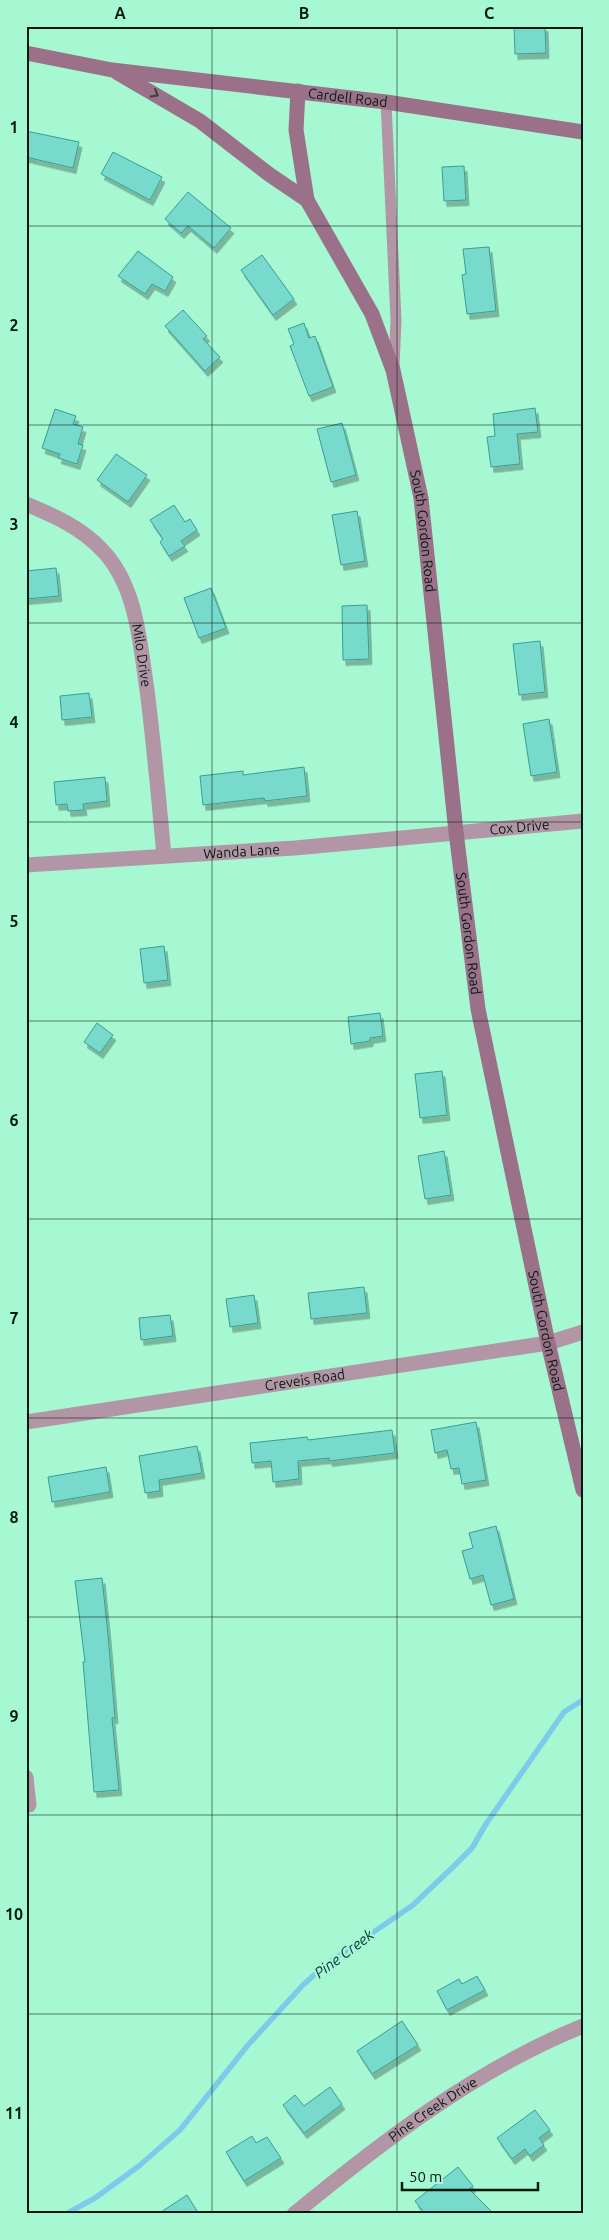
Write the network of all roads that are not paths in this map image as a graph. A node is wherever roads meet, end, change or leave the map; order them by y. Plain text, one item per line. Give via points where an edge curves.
1 (26, 53) edge
2 (112, 70) junction
3 (298, 92) junction
4 (386, 102) junction
5 (583, 132) edge
6 (307, 200) junction
7 (394, 370) junction
8 (26, 504) edge
9 (583, 821) edge
10 (456, 832) junction
11 (164, 856) junction
12 (26, 865) edge
13 (583, 1332) edge
14 (548, 1343) junction
15 (26, 1422) edge
16 (583, 1490) edge
17 (26, 1777) edge
18 (29, 1805) dead end
19 (583, 2026) edge
20 (294, 2214) edge

1 - 2 street
2 - 3 street, Cardell Road
2 -> 6 street via 200,121
3 - 4 street, Cardell Road
3 - 6 street, South Gordon Road via 296,130
4 - 5 street, Cardell Road
4 - 7 lane, South Gordon Road via 396,320
6 - 7 street, South Gordon Road via 372,314
7 - 10 street, South Gordon Road via 421,498
8 - 11 street, Milo Drive via 81,530 104,552 124,584 139,636
9 - 10 street, Cox Drive
10 - 11 street, Wanda Lane via 295,848
10 - 14 street, South Gordon Road via 478,1009
11 - 12 street, Wanda Lane
13 - 14 street, Creveis Road
14 - 15 street, Creveis Road
14 - 16 street, South Gordon Road
17 - 18 street
19 - 20 street, Pine Creek Drive via 498,2066 398,2132

